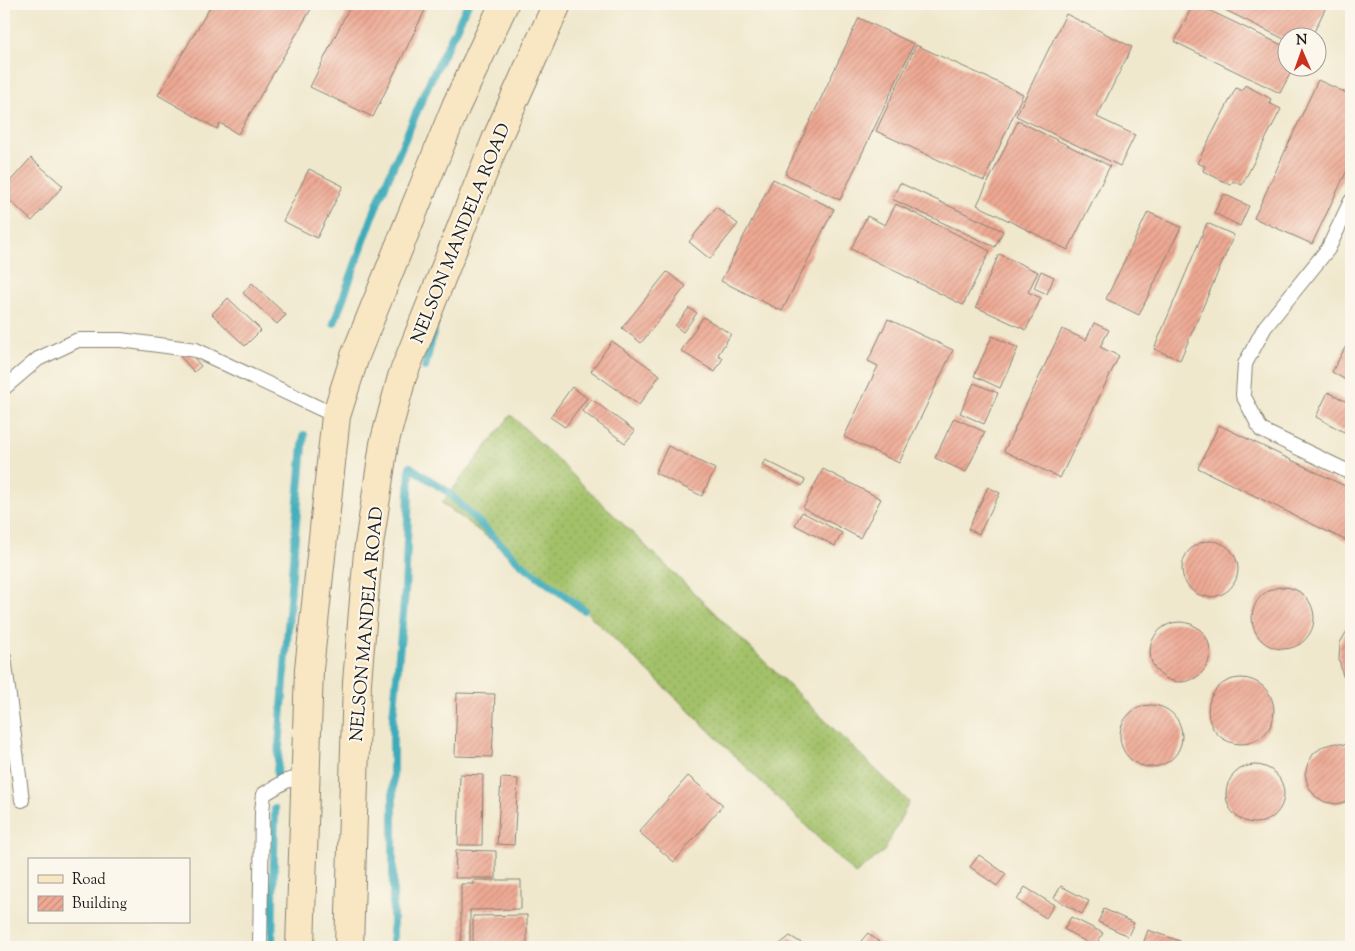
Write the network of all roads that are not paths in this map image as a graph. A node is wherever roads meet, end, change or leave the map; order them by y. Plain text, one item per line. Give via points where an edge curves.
1 (504, 4) edge
2 (557, 4) edge
3 (1351, 201) edge
4 (4, 388) edge
5 (336, 416) junction
6 (1351, 473) edge
7 (4, 657) edge
8 (306, 776) junction
9 (22, 800) dead end
10 (260, 947) edge
11 (300, 947) edge
12 (349, 947) edge

1 - 5 main road via 456,106 355,356
2 - 12 main road, NELSON MANDELA ROAD via 496,140 402,377 384,444 368,552 357,682
3 - 6 lane via 1328,249 1265,327 1246,364 1243,395 1261,430
4 - 5 lane via 38,359 78,340 121,340 196,350
5 - 8 main road via 309,669
7 - 9 lane
8 - 10 lane via 264,794
8 - 11 main road

